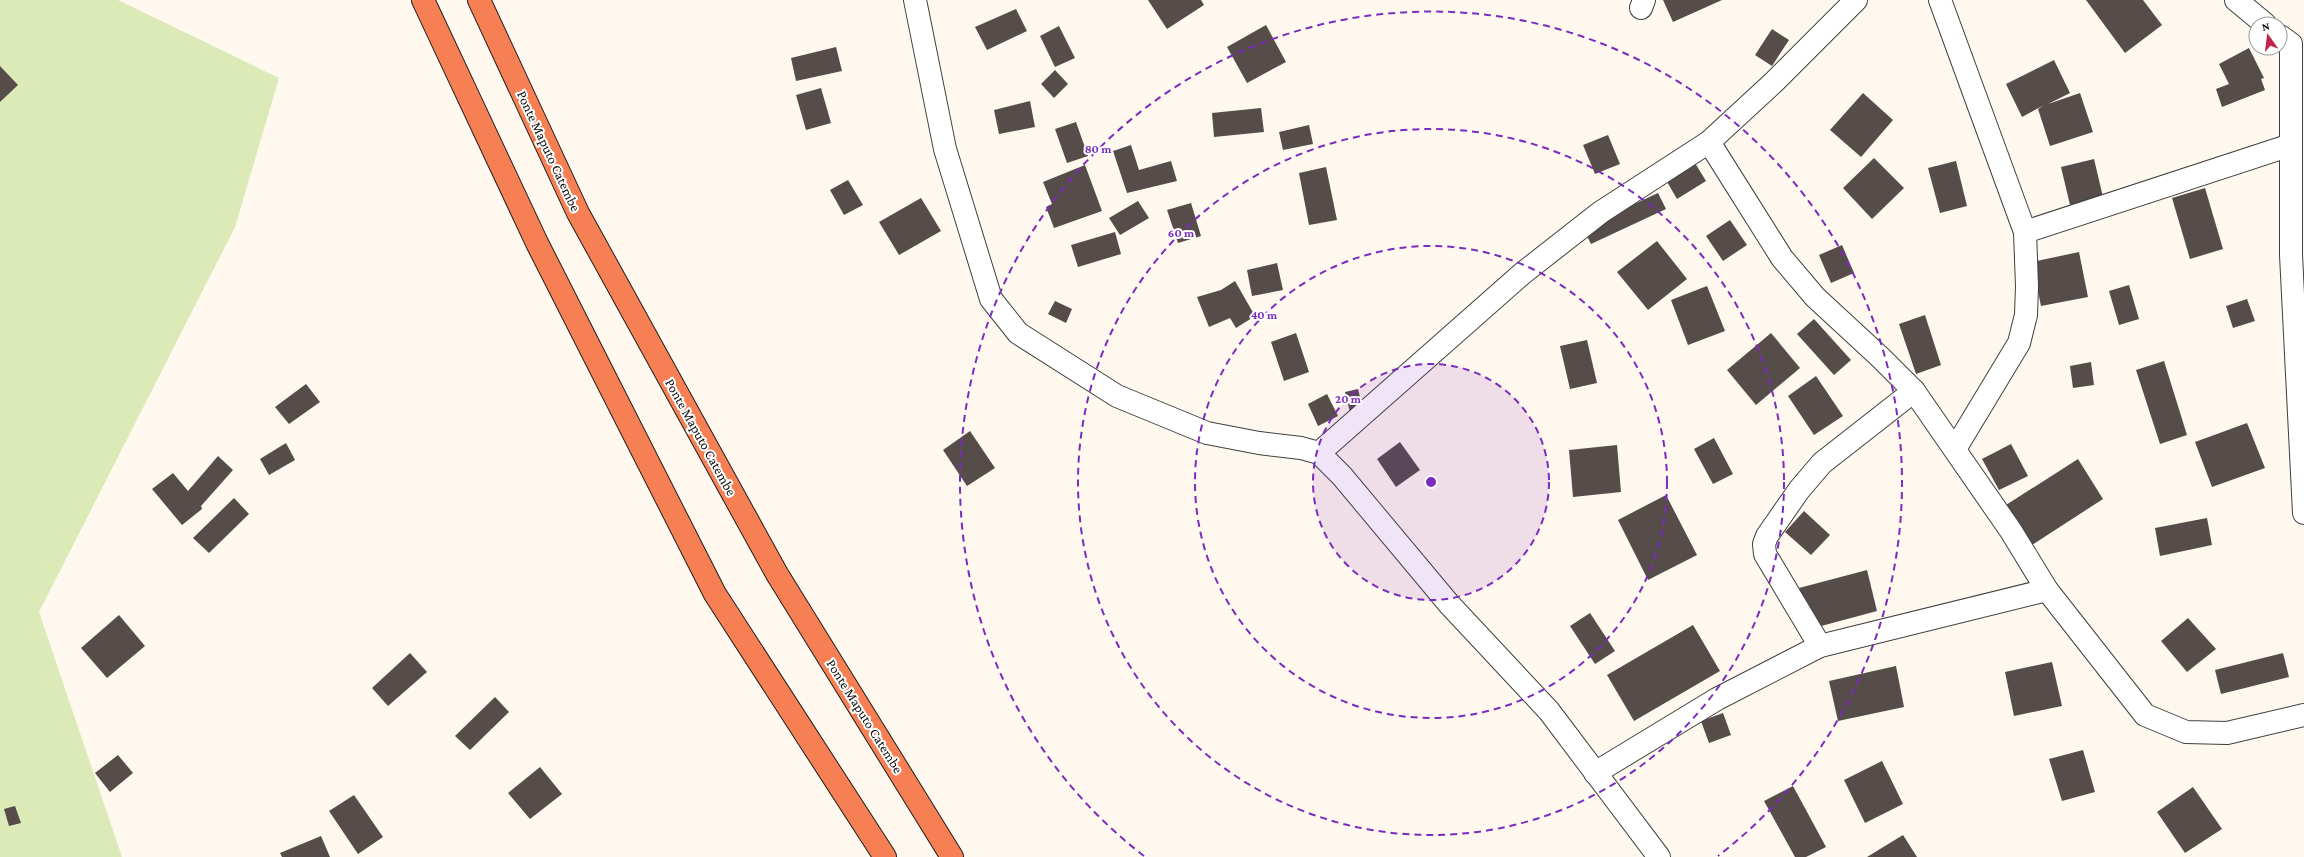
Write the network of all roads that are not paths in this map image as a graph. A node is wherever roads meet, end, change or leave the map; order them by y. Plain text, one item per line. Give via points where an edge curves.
1 (422, 0) edge
2 (479, 0) edge
3 (914, 0) edge
4 (1856, 0) edge
5 (1940, 0) edge
6 (2236, 0) edge
7 (2255, 16) edge
8 (2288, 42) edge
9 (1709, 142) junction
10 (2291, 145) junction
11 (2025, 232) junction
12 (1914, 391) junction
13 (1955, 449) junction
14 (1319, 453) junction
15 (2304, 513) edge
16 (2046, 590) junction
17 (1820, 646) junction
18 (2304, 714) edge
19 (1595, 773) junction
20 (885, 857) edge
21 (952, 857) edge
22 (1659, 857) edge

1 - 20 highway via 537,243 715,594
2 - 21 highway, Ponte Maputo Catembe via 578,213 762,546
3 - 14 street via 945,149 991,299 1018,333 1117,396 1207,433
4 - 9 street via 1774,82
5 - 11 street
6 - 7 street
8 - 10 street via 2291,44
9 - 12 street via 1782,258 1815,297
9 - 14 street via 1601,212 1523,273
10 - 11 street
10 - 15 street via 2291,255
11 - 13 street via 2026,315 2018,343
12 - 13 street
12 - 17 street via 1822,463 1799,490 1764,544 1765,554
13 - 16 street via 2011,531
14 - 19 street via 1342,476 1448,604 1549,711
16 - 17 street
16 - 18 street via 2145,715 2186,732 2227,733
17 - 19 street via 1717,699
19 - 22 street

